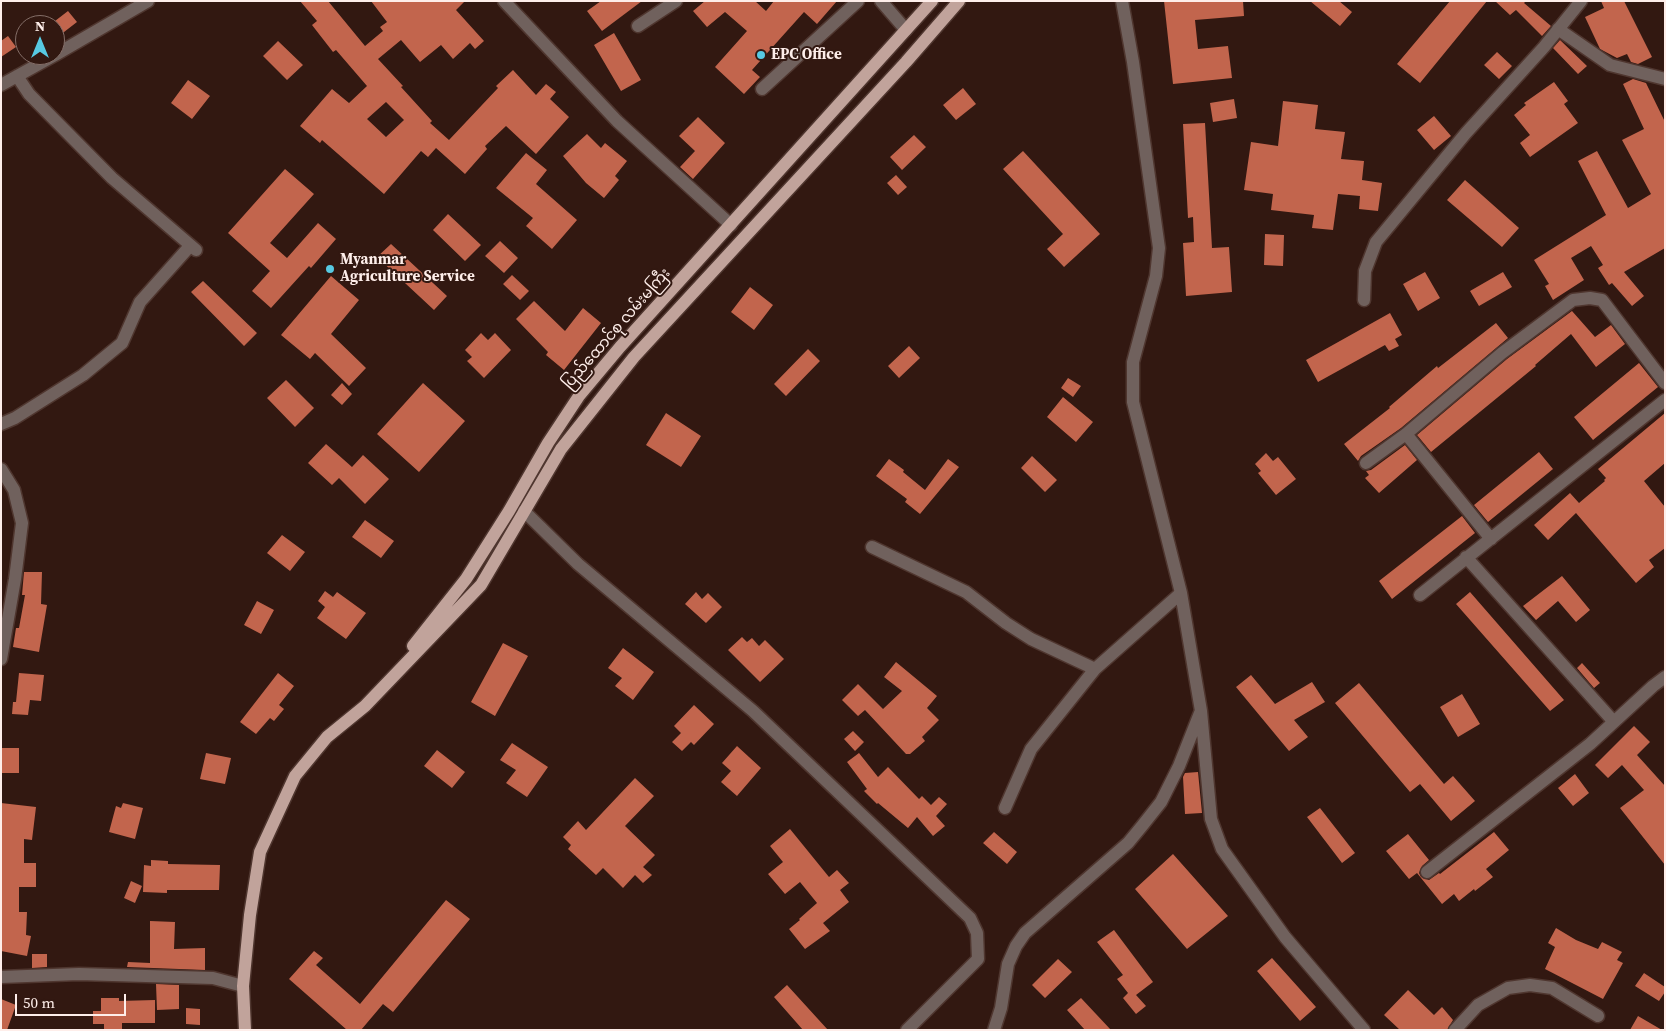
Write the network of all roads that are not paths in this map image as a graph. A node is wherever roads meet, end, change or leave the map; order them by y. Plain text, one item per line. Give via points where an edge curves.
1 (148, 1) edge
2 (504, 1) edge
3 (676, 1) edge
4 (858, 1) edge
5 (881, 1) edge
6 (932, 1) edge
7 (959, 1) edge
8 (1122, 1) edge
9 (1581, 1) edge
10 (638, 26) dead end
11 (1558, 29) junction
12 (906, 30) junction
13 (65, 49) edge
14 (37, 65) edge
15 (17, 76) junction
16 (1665, 79) edge
17 (2, 83) edge
18 (762, 90) dead end
19 (730, 225) junction
20 (1364, 300) dead end
21 (1665, 383) edge
22 (1665, 400) edge
23 (1, 424) edge
24 (1406, 434) junction
25 (1366, 463) dead end
26 (1, 469) edge
27 (524, 511) junction
28 (1490, 539) junction
29 (872, 547) dead end
30 (1466, 557) junction
31 (1181, 593) junction
32 (1420, 595) dead end
33 (1, 659) edge
34 (1095, 669) junction
35 (1665, 678) edge
36 (365, 706) junction
37 (1201, 711) junction
38 (1614, 722) junction
39 (1005, 808) dead end
40 (1427, 872) dead end
41 (1, 977) edge
42 (243, 986) junction
43 (1598, 1016) dead end
44 (245, 1030) edge
45 (907, 1030) edge
46 (994, 1030) edge
47 (1364, 1030) edge
48 (1455, 1030) edge

1 - 13 street
2 - 19 street via 617,120
3 - 10 street
4 - 18 street
5 - 12 street
6 - 12 main road, ပြည်ထောင်စု လမ်းမကြီး
7 - 27 main road via 634,357 561,449
8 - 31 street via 1160,248 1156,276 1133,362 1133,402
9 - 11 street
11 - 16 street via 1610,65
11 - 20 street via 1376,242 1365,271
12 - 19 main road, ပြည်ထောင်စု လမ်းမကြီး
14 - 15 street
15 - 17 street
15 - 23 street via 29,94 112,178 193,248 140,302 122,343 83,375
19 - 36 main road, ပြည်ထောင်စု လမ်းမကြီး via 579,396 466,579
21 - 24 street via 1602,300 1573,300 1502,353
22 - 28 street
24 - 25 street
24 - 28 street
26 - 33 street via 14,490 22,523 16,579
27 - 36 main road via 481,585
27 - 45 street via 578,564 753,711 970,918 977,933 978,959
28 - 30 street
29 - 34 street via 966,592 1031,639
30 - 32 street
30 - 38 street
31 - 34 street
31 - 37 street
34 - 39 street via 1031,749
35 - 38 street
36 - 42 main road via 327,737 296,776 260,852
37 - 46 street via 1161,802 1128,843 1025,933 1016,946 1008,964
37 - 47 street via 1211,819 1222,849 1285,937
38 - 40 street
41 - 42 street via 79,974 213,978
42 - 44 main road
43 - 48 street via 1552,988 1530,985 1508,988 1478,1005

